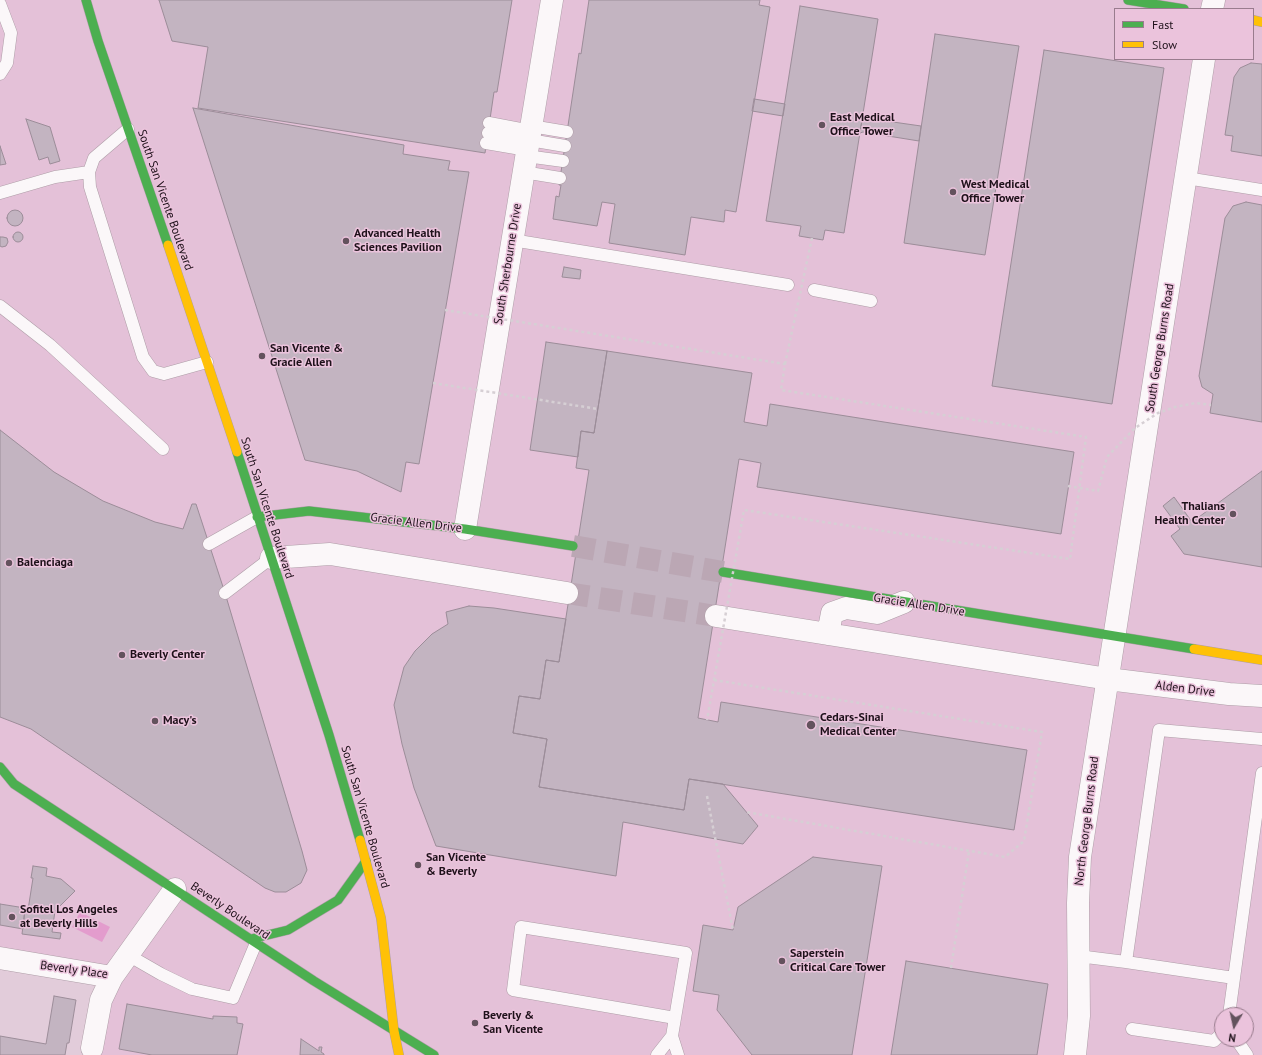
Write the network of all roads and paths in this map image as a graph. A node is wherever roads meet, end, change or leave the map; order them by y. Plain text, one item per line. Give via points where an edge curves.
1 (86, 0) edge
2 (552, 0) edge
3 (1128, 0) edge
4 (0, 4) edge
5 (1178, 8) edge
6 (1204, 60) edge
7 (0, 74) edge
8 (128, 129) junction
9 (567, 132) dead end
10 (528, 146) junction
11 (565, 146) dead end
12 (562, 161) dead end
13 (89, 172) junction
14 (560, 178) dead end
15 (1186, 178) junction
16 (1262, 190) edge
17 (0, 192) edge
18 (812, 238) dead end
19 (512, 240) junction
20 (788, 284) dead end
21 (814, 290) dead end
22 (871, 301) dead end
23 (0, 306) edge
24 (445, 310) dead end
25 (207, 362) junction
26 (786, 364) junction
27 (433, 383) dead end
28 (1211, 405) dead end
29 (598, 409) dead end
30 (164, 449) dead end
31 (1068, 486) dead end
32 (1080, 488) junction
33 (257, 517) junction
34 (465, 529) junction
35 (209, 544) dead end
36 (573, 546) tunnel mouth
37 (271, 558) junction
38 (723, 572) tunnel mouth
39 (567, 592) tunnel mouth
40 (225, 593) dead end
41 (904, 602) junction
42 (716, 616) tunnel mouth
43 (828, 634) junction
44 (1114, 637) junction
45 (1262, 660) edge
46 (1108, 678) junction
47 (714, 680) junction
48 (1262, 696) edge
49 (707, 720) dead end
50 (1262, 740) edge
51 (0, 767) edge
52 (1262, 773) edge
53 (0, 783) edge
54 (14, 784) junction
55 (707, 796) dead end
56 (746, 812) dead end
57 (969, 851) junction
58 (366, 861) junction
59 (175, 889) junction
60 (733, 930) dead end
61 (254, 941) junction
62 (128, 955) junction
63 (1078, 956) junction
64 (0, 958) edge
65 (1126, 962) junction
66 (950, 968) dead end
67 (112, 977) junction
68 (1234, 978) junction
69 (1230, 1007) edge
70 (675, 1018) junction
71 (1132, 1029) dead end
72 (394, 1031) junction
73 (672, 1036) junction
74 (1214, 1041) edge
75 (388, 1043) dead end
76 (92, 1048) dead end
77 (399, 1055) edge
78 (434, 1055) edge
79 (657, 1055) edge
80 (678, 1055) edge
81 (1075, 1055) edge

1 - 8 main road, South San Vicente Boulevard
2 - 10 street, South Sherbourne Drive
3 - 5 main road
4 - 7 lane via 11,33 7,63
6 - 15 street, South George Burns Road
8 - 13 lane via 94,158
8 - 25 main road, South San Vicente Boulevard
9 - 10 lane
10 - 10 lane via 488,133
10 - 11 lane
10 - 12 lane
10 - 14 lane
10 - 19 street, South Sherbourne Drive
13 - 17 lane via 55,177
13 - 25 lane via 90,187 143,357 153,371 164,374
15 - 16 lane
15 - 44 street, South George Burns Road
18 - 26 path, bridge
19 - 20 lane
19 - 34 street, South Sherbourne Drive
21 - 22 lane
23 - 30 lane via 50,345
24 - 26 path, bridge
25 - 33 main road, South San Vicente Boulevard
26 - 32 path, bridge via 781,390 1086,437
27 - 29 path, bridge
28 - 32 path, bridge via 1196,403 1175,407 1135,428 1107,457 1098,491
31 - 32 path, bridge
32 - 47 path, bridge via 1070,559 744,510
33 - 34 main road, Gracie Allen Drive via 309,511
33 - 35 lane
33 - 37 main road, South San Vicente Boulevard
34 - 36 main road, Gracie Allen Drive
37 - 39 street via 330,554
37 - 40 lane
37 - 58 main road, South San Vicente Boulevard via 329,735
38 - 41 main road, Gracie Allen Drive
41 - 43 street via 878,613 846,608 832,613
41 - 44 main road, Gracie Allen Drive
42 - 43 street
43 - 46 street
44 - 45 main road
44 - 46 street, North George Burns Road
46 - 48 street, Alden Drive
46 - 63 street, North George Burns Road via 1080,857
47 - 49 path, bridge
47 - 57 path via 1042,732 1024,841 1005,857
50 - 65 lane via 1159,730
51 - 54 main road, Beverly Boulevard
52 - 68 lane
53 - 54 main road, Beverly Boulevard
54 - 59 main road, Beverly Boulevard
55 - 60 path
56 - 57 path
57 - 66 path
58 - 61 main road via 338,900 288,930
58 - 72 main road, South San Vicente Boulevard via 381,918
59 - 61 main road, Beverly Boulevard
59 - 62 street, Beverly Place
61 - 62 lane via 233,998 192,989
61 - 72 main road, Beverly Boulevard via 314,982
62 - 67 street, Beverly Place
63 - 65 lane
63 - 81 street, North George Burns Road via 1079,1016
64 - 67 street, Beverly Place
65 - 68 lane
67 - 76 street via 101,1000
68 - 69 lane
70 - 70 lane via 686,953 521,927 513,990
70 - 73 lane
71 - 74 lane
72 - 75 main road
72 - 77 main road, South San Vicente Boulevard
72 - 78 main road, Beverly Boulevard
73 - 79 lane
73 - 80 lane

